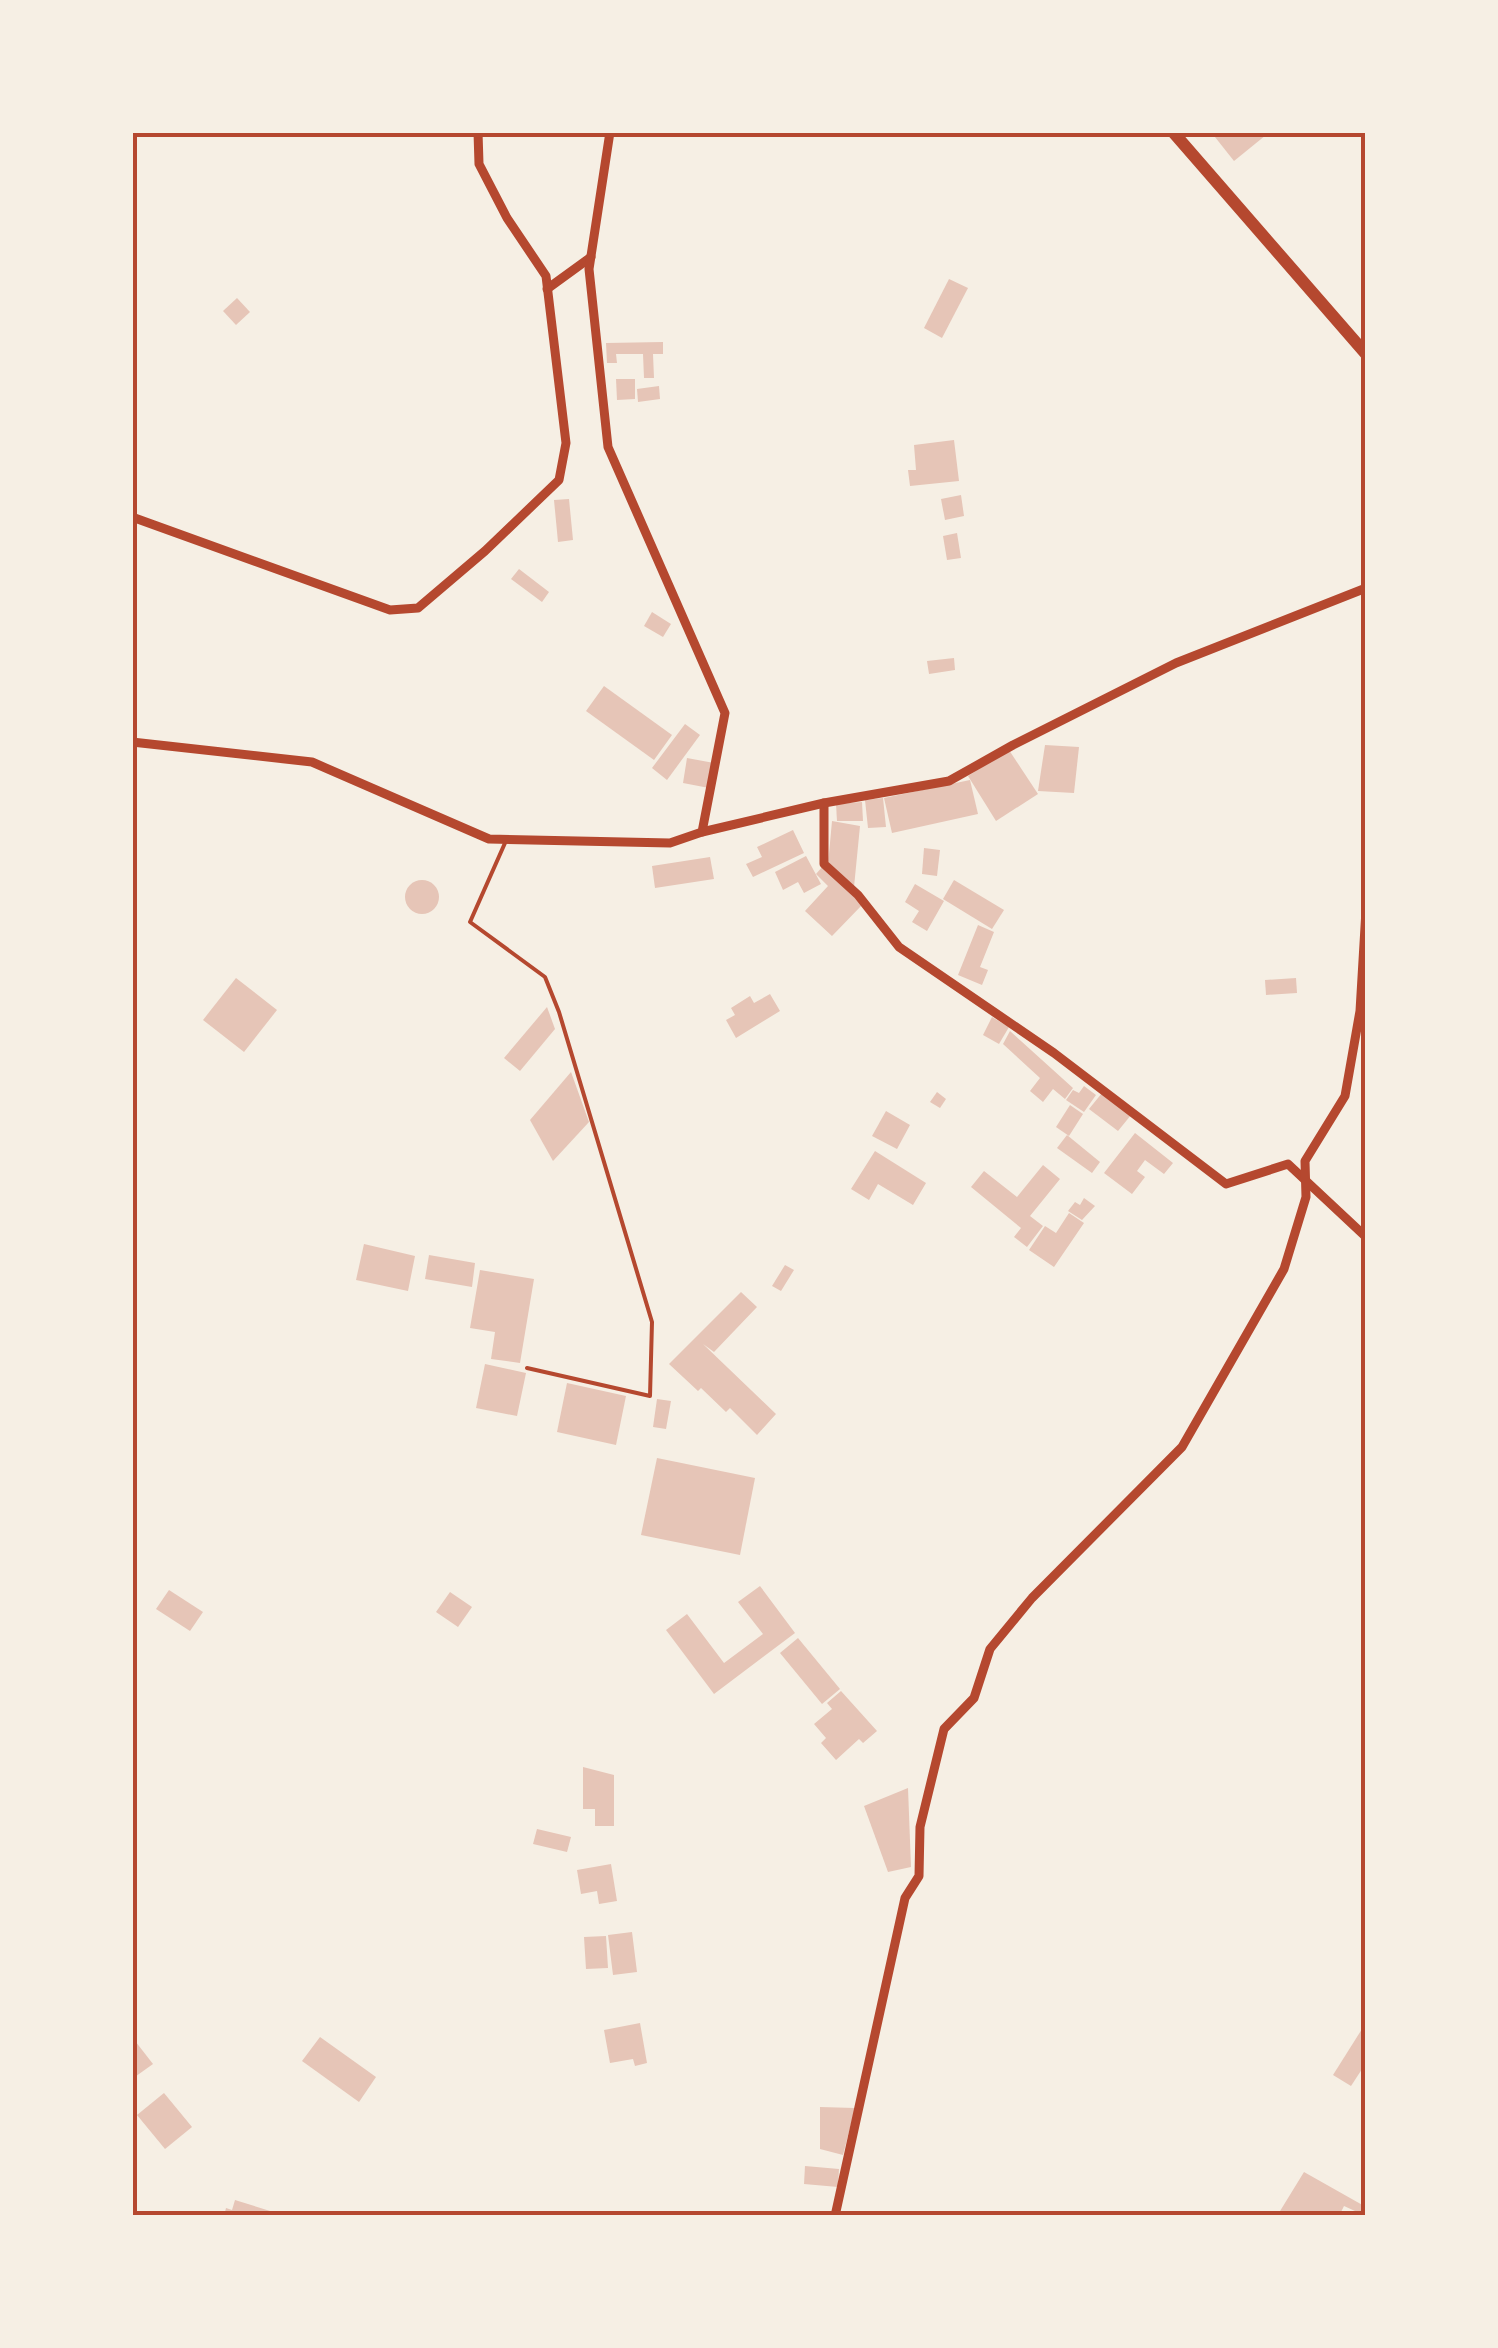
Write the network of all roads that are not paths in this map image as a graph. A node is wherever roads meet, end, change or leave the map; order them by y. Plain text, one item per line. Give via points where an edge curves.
1 (478, 132) edge
2 (610, 132) edge
3 (1174, 132) edge
4 (591, 258) junction
5 (547, 290) junction
6 (1366, 354) edge
7 (132, 517) edge
8 (1366, 588) edge
9 (132, 742) edge
10 (824, 803) junction
11 (702, 832) junction
12 (506, 841) junction
13 (1366, 910) edge
14 (1306, 1181) junction
15 (1366, 1237) edge
16 (527, 1368) dead end
17 (835, 2216) edge

1 - 5 street via 479,164 546,276
2 - 4 street
3 - 6 main road
4 - 5 street
4 - 11 street via 608,447 724,714
5 - 7 street via 566,443 559,480 418,608 390,610
8 - 10 street via 1176,662 949,782
9 - 12 street via 312,762
10 - 11 street
10 - 14 street via 824,864 899,947 1054,1052 1226,1184 1288,1164
11 - 12 street via 670,842
12 - 16 lane via 470,922 545,977 652,1322 650,1396
13 - 14 street via 1360,1011 1345,1096 1305,1161
14 - 15 street
14 - 17 street via 1284,1269 1182,1446 1032,1598 990,1649 974,1698 944,1730 920,1826 919,1876 905,1898

